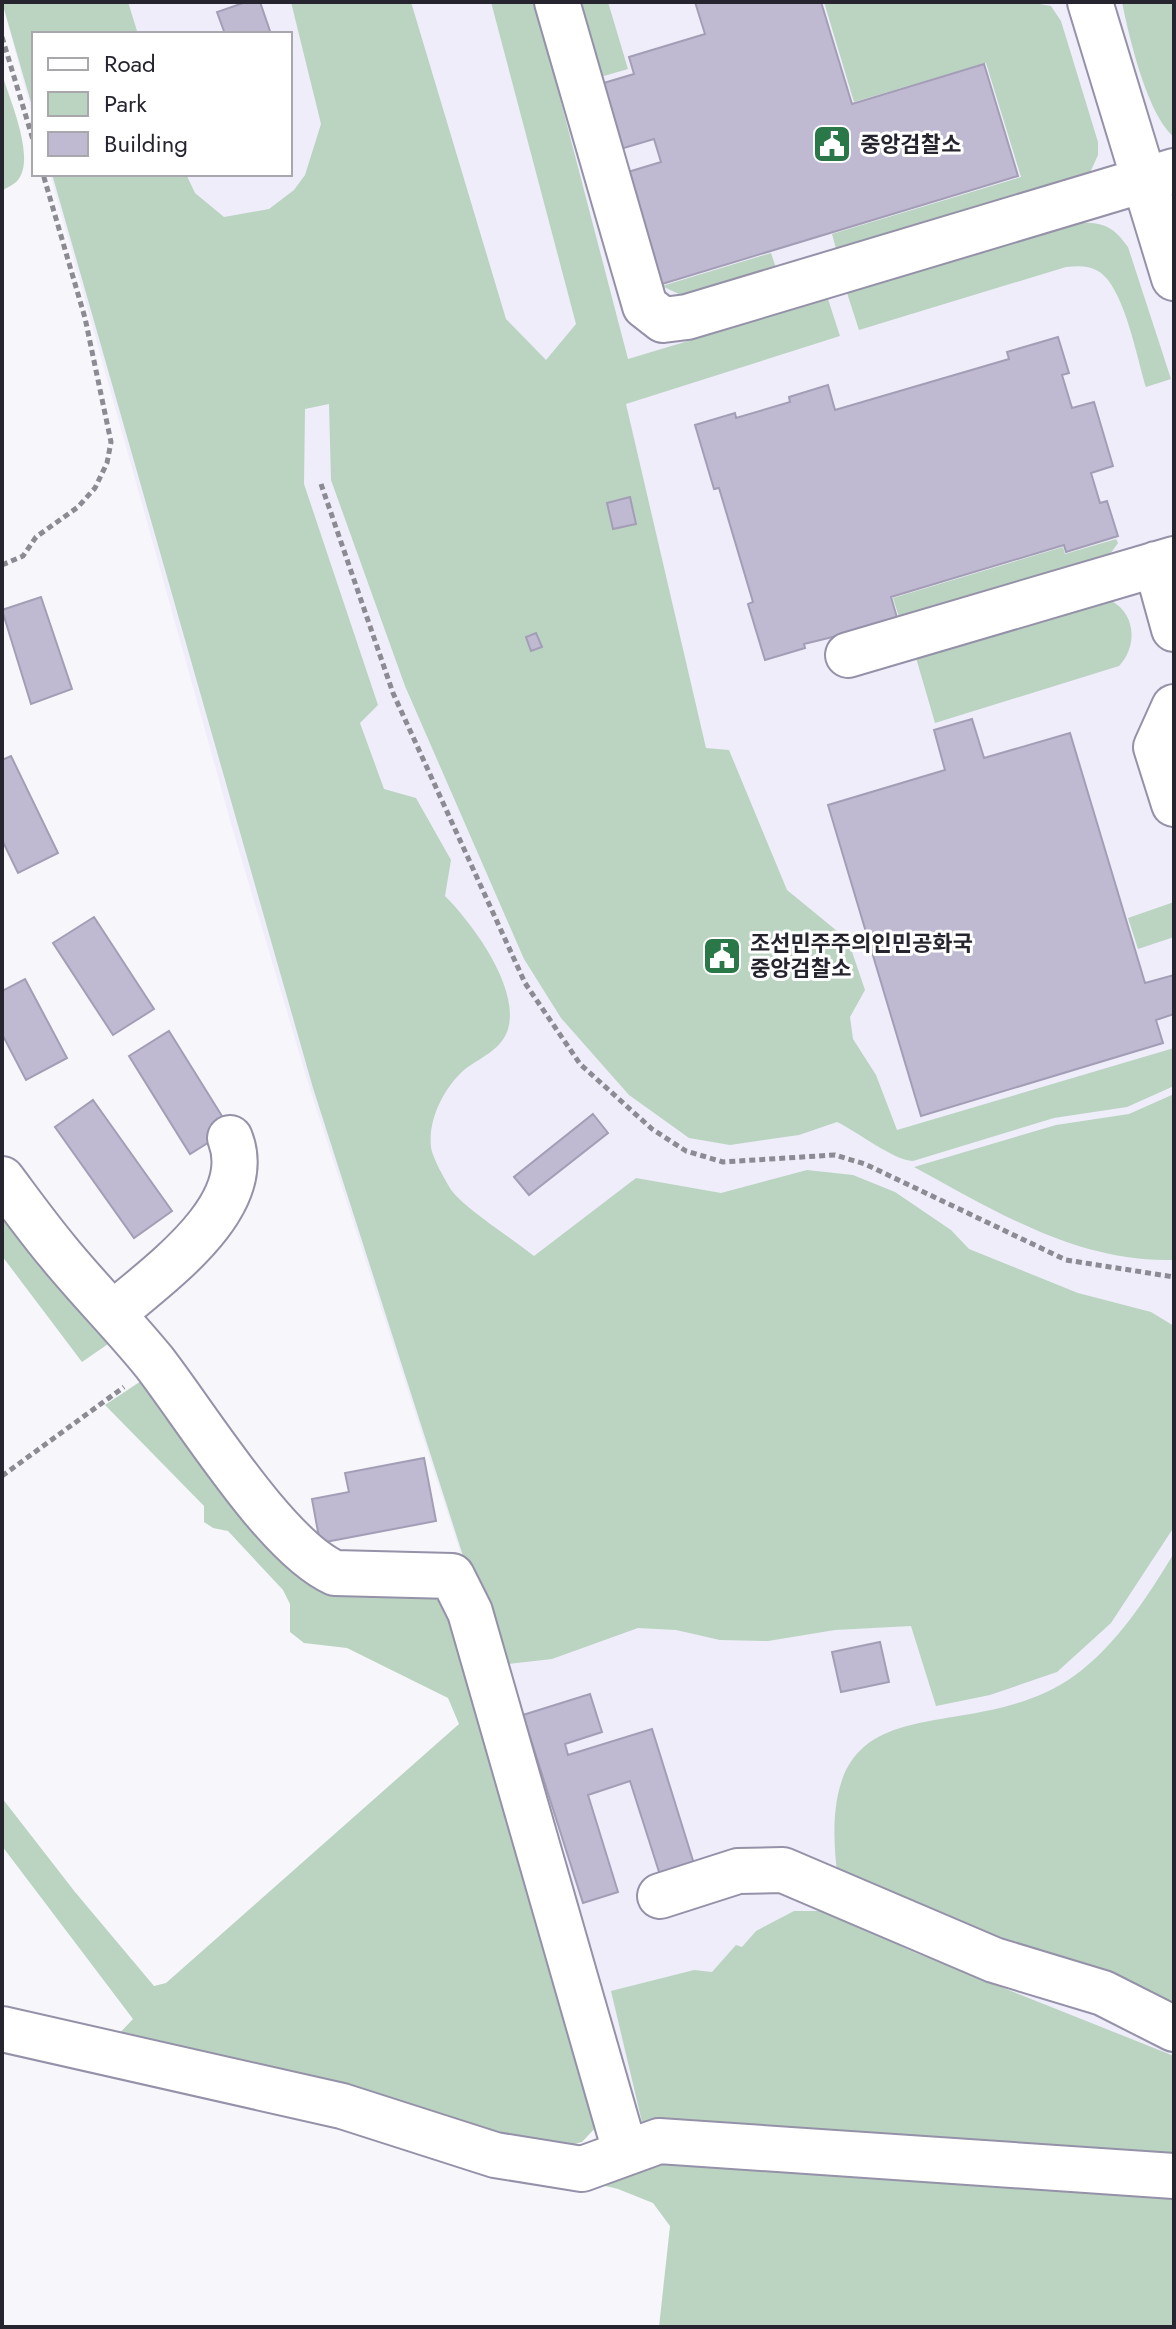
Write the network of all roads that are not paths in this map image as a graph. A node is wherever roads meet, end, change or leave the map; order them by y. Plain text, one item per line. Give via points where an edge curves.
1 (557, 2) edge
2 (1090, 2) edge
3 (1160, 176) edge
4 (1174, 278) edge
5 (1165, 562) edge
6 (1174, 629) edge
7 (848, 655) dead end
8 (1174, 707) edge
9 (1174, 804) edge
10 (230, 1138) dead end
11 (2, 1179) edge
12 (114, 1313) junction
13 (660, 1896) dead end
14 (2, 2029) edge
15 (1174, 2029) edge
16 (625, 2151) junction
17 (1174, 2176) edge

1 - 3 street via 645,306 663,320
2 - 3 street
3 - 4 street
5 - 6 street
5 - 7 street
8 - 9 street via 1156,747
10 - 12 street via 235,1173 214,1217 180,1256
11 - 12 street
12 - 16 street via 258,1501 318,1565 335,1573 452,1576 470,1612
13 - 15 street via 738,1871 783,1870 994,1960 1103,1993
14 - 16 street via 342,2106 495,2155 582,2169
16 - 17 street via 659,2141

